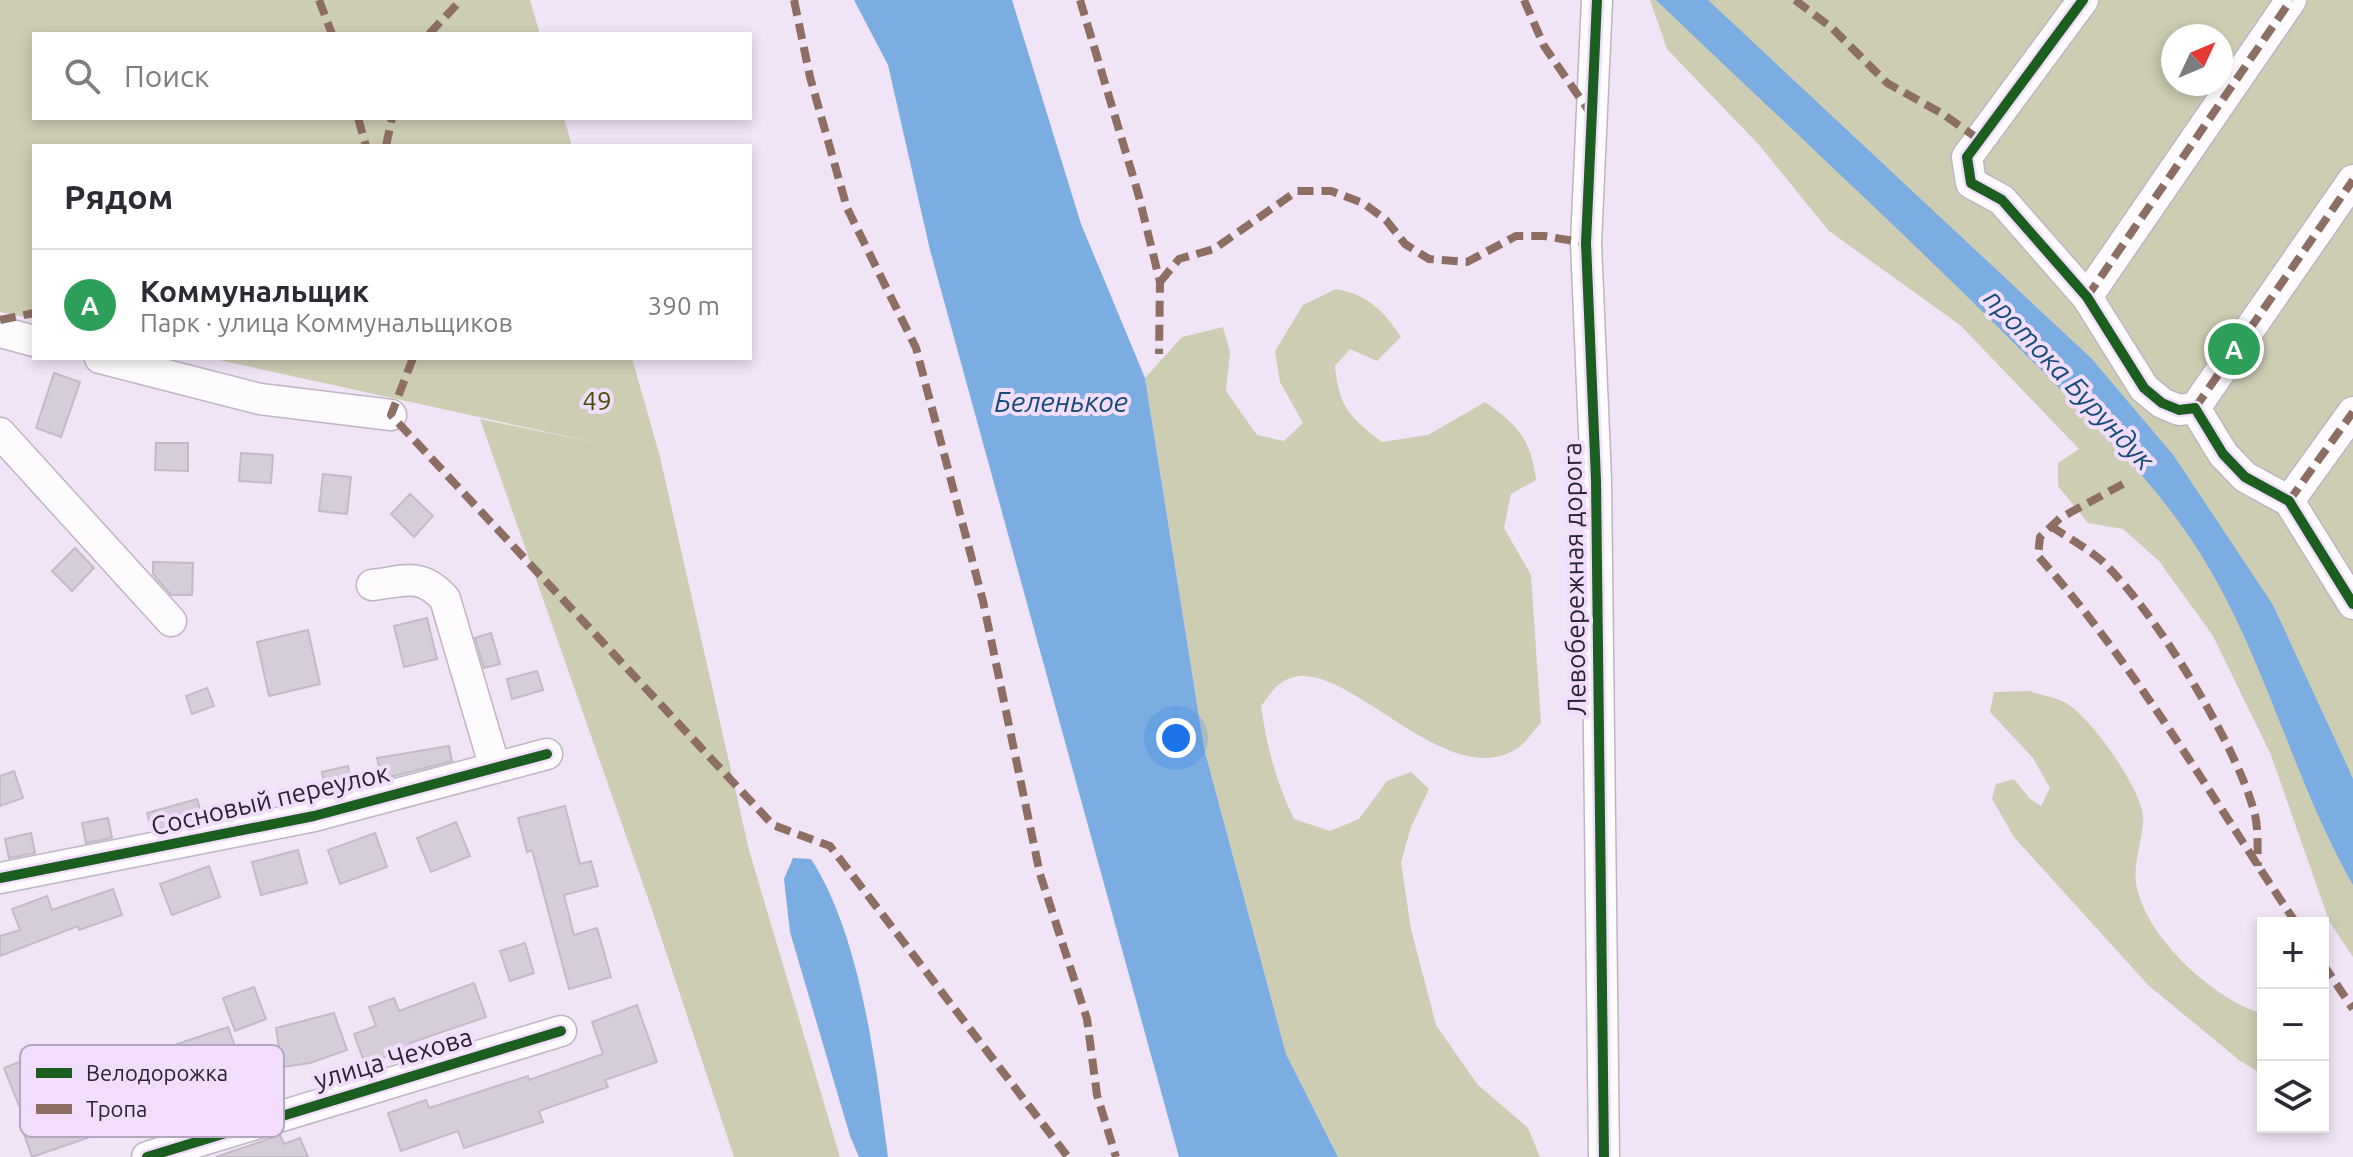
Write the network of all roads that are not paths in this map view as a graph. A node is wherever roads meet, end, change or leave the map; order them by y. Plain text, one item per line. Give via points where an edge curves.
1 (1597, 0) edge
2 (2083, 0) edge
3 (2291, 0) edge
4 (2353, 180) edge
5 (2087, 297) junction
6 (0, 332) edge
7 (32, 340) edge
8 (108, 360) edge
9 (2195, 408) junction
10 (2353, 412) edge
11 (391, 415) dead end
12 (0, 433) edge
13 (2289, 501) junction
14 (372, 585) dead end
15 (2353, 604) edge
16 (171, 621) dead end
17 (547, 754) dead end
18 (495, 768) junction
19 (0, 878) edge
20 (561, 1031) dead end
21 (284, 1115) edge
22 (213, 1137) edge
23 (147, 1157) edge
24 (1604, 1157) edge

1 - 24 street, Левобережная дорога via 1586,243 1596,480
2 - 5 street via 1967,157 1971,183 2002,200
3 - 5 street
4 - 9 street
5 - 9 street via 2144,388 2179,410
6 - 7 street
8 - 11 street via 260,399
9 - 13 street via 2223,454 2245,477
10 - 13 street
12 - 16 street
13 - 15 street
14 - 18 street via 419,579 445,599
17 - 18 street, Сосновый переулок
18 - 19 street, Сосновый переулок via 314,816
20 - 21 street, улица Чехова
22 - 23 street, улица Чехова

